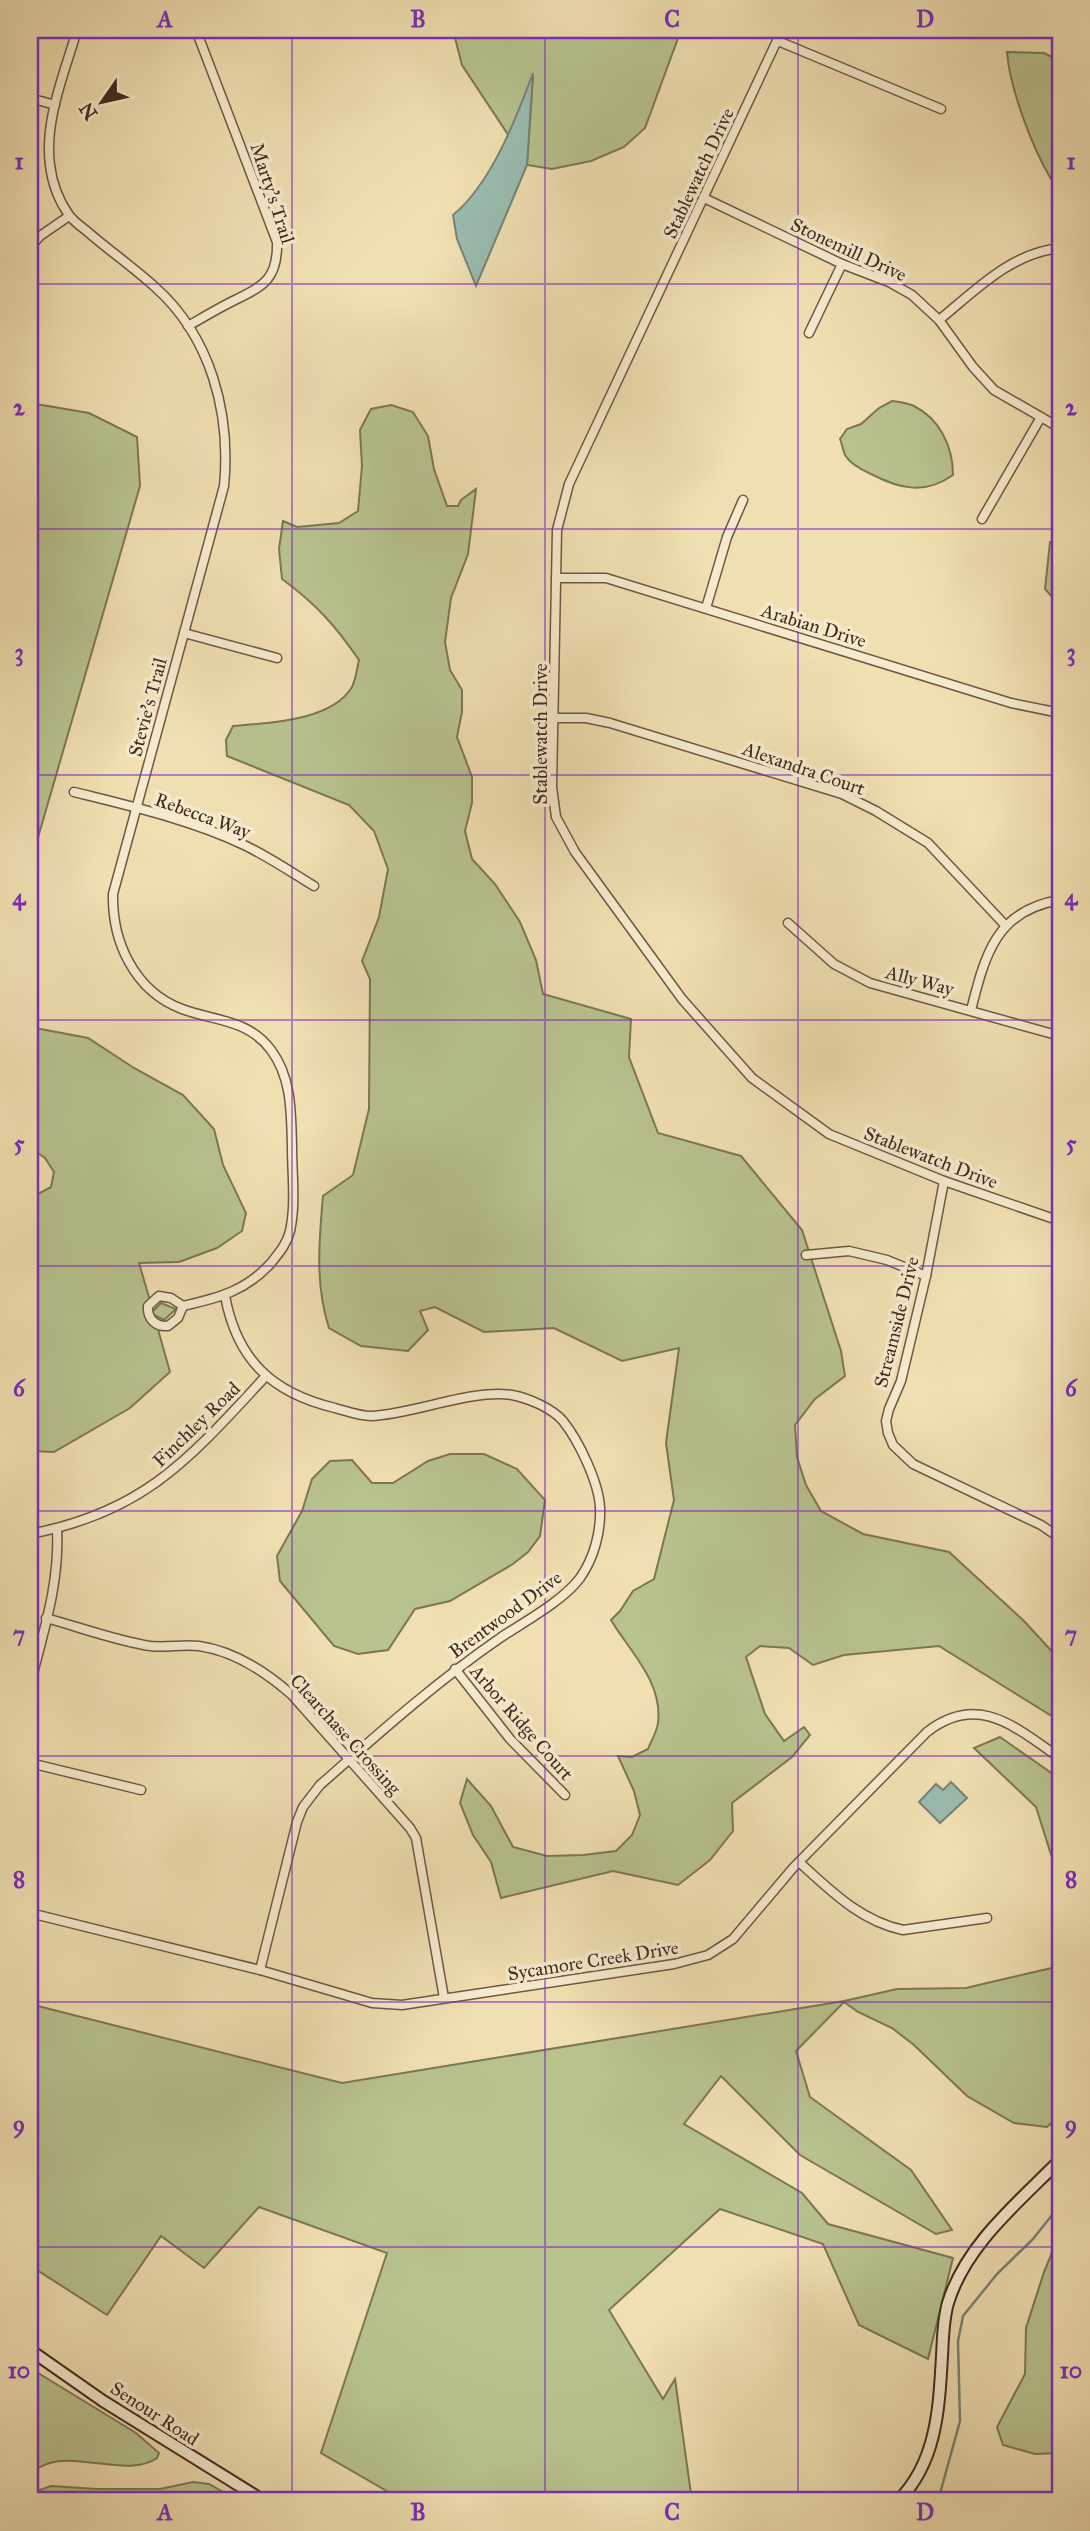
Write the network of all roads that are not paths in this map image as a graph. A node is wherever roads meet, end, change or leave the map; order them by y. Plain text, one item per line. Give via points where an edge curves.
1 (77, 30) edge
2 (196, 30) edge
3 (782, 30) edge
4 (778, 41) junction
5 (30, 98) edge
6 (55, 105) junction
7 (941, 109) dead end
8 (704, 198) junction
9 (69, 216) junction
10 (30, 247) edge
11 (1060, 248) edge
12 (842, 264) junction
13 (939, 320) junction
14 (188, 326) junction
15 (809, 333) dead end
16 (1041, 417) junction
17 (1060, 428) edge
18 (743, 500) dead end
19 (982, 519) dead end
20 (556, 578) junction
21 (706, 608) junction
22 (184, 633) junction
23 (277, 658) dead end
24 (1060, 713) edge
25 (554, 718) junction
26 (74, 792) dead end
27 (136, 808) junction
28 (314, 886) dead end
29 (1060, 900) edge
30 (788, 923) dead end
31 (1005, 925) junction
32 (971, 1010) junction
33 (1060, 1036) edge
34 (944, 1181) junction
35 (1060, 1221) edge
36 (806, 1255) dead end
37 (926, 1276) junction
38 (225, 1296) junction
39 (183, 1306) junction
40 (265, 1377) junction
41 (57, 1529) junction
42 (30, 1534) edge
43 (1060, 1538) edge
44 (46, 1618) junction
45 (455, 1670) junction
46 (30, 1685) edge
47 (1060, 1758) edge
48 (348, 1760) junction
49 (30, 1763) edge
50 (141, 1790) dead end
51 (565, 1795) dead end
52 (799, 1862) junction
53 (30, 1913) edge
54 (987, 1918) dead end
55 (260, 1970) junction
56 (444, 1998) junction
57 (1060, 2160) edge
58 (30, 2350) edge
59 (264, 2501) edge
60 (898, 2501) edge

1 - 6 street, Stevie’s Trail
2 - 14 street, Marty’s Trail via 276,242 277,257 271,276 258,289
3 - 4 street, Stablewatch Drive
4 - 7 street
4 - 8 street, Stablewatch Drive
5 - 6 street
6 - 9 street, Stevie’s Trail via 50,164
8 - 12 street, Stonemill Drive
8 - 20 street, Stablewatch Drive via 569,484 557,530
9 - 10 street
9 - 14 street, Stevie’s Trail via 155,287
11 - 13 street via 1015,262
12 - 13 street, Stonemill Drive via 912,295
12 - 15 street
13 - 16 street, Stonemill Drive via 994,390
14 - 22 street, Stevie’s Trail via 202,349 220,401 226,460 224,486
16 - 17 street, Stonemill Drive
16 - 19 street
18 - 21 street
20 - 21 street, Arabian Drive via 607,578
20 - 25 street, Stablewatch Drive
21 - 24 street, Arabian Drive via 1012,703
22 - 23 street
22 - 27 street, Stevie’s Trail
25 - 31 street, Alexandra Court via 610,723 842,794 928,844
25 - 34 street, Stablewatch Drive via 556,817 682,999 752,1078 829,1134
26 - 27 street, Rebecca Way
27 - 28 street, Rebecca Way via 242,844
27 - 38 street, Stevie’s Trail via 113,894 114,926 127,961 145,984 181,1009 232,1021 252,1032 276,1058 291,1104 290,1232 259,1277
29 - 31 street via 1027,910
30 - 32 street, Ally Way via 816,950 855,976
31 - 32 street via 982,966
32 - 33 street, Ally Way
34 - 35 street, Stablewatch Drive
34 - 37 street, Streamside Drive
36 - 37 street via 849,1251
37 - 43 street, Streamside Drive via 901,1381 887,1415 890,1440 913,1464
38 - 39 street, Stevie’s Trail
38 - 40 street, Brentwood Drive via 236,1336
39 - 39 street, Stevie’s Trail via 159,1296 147,1312 152,1321 168,1326
40 - 41 street, Finchley Road via 173,1472 121,1505
40 - 45 street, Brentwood Drive via 304,1400 369,1416 511,1395 540,1405 561,1420 576,1442 600,1506 595,1548 579,1579
41 - 42 street, Finchley Road
41 - 44 street via 58,1569
44 - 46 street
44 - 48 street, Clearchase Crossing via 149,1646 196,1646 236,1657 272,1677 292,1695
45 - 48 street, Brentwood Drive
45 - 51 street, Arbor Ridge Court via 510,1739
47 - 52 street, Sycamore Creek Drive via 1008,1723 985,1714 951,1717 927,1732
48 - 55 street, Brentwood Drive via 303,1807
48 - 56 street, Clearchase Crossing via 416,1838
49 - 50 street
52 - 54 street via 837,1897 891,1927 903,1930
52 - 56 street, Sycamore Creek Drive via 733,1938 708,1955
53 - 55 street, Sycamore Creek Drive
55 - 56 street, Sycamore Creek Drive via 372,2003 402,2005
57 - 60 main road via 987,2236 955,2284 943,2330 931,2446 915,2482
58 - 59 main road, Senour Road

